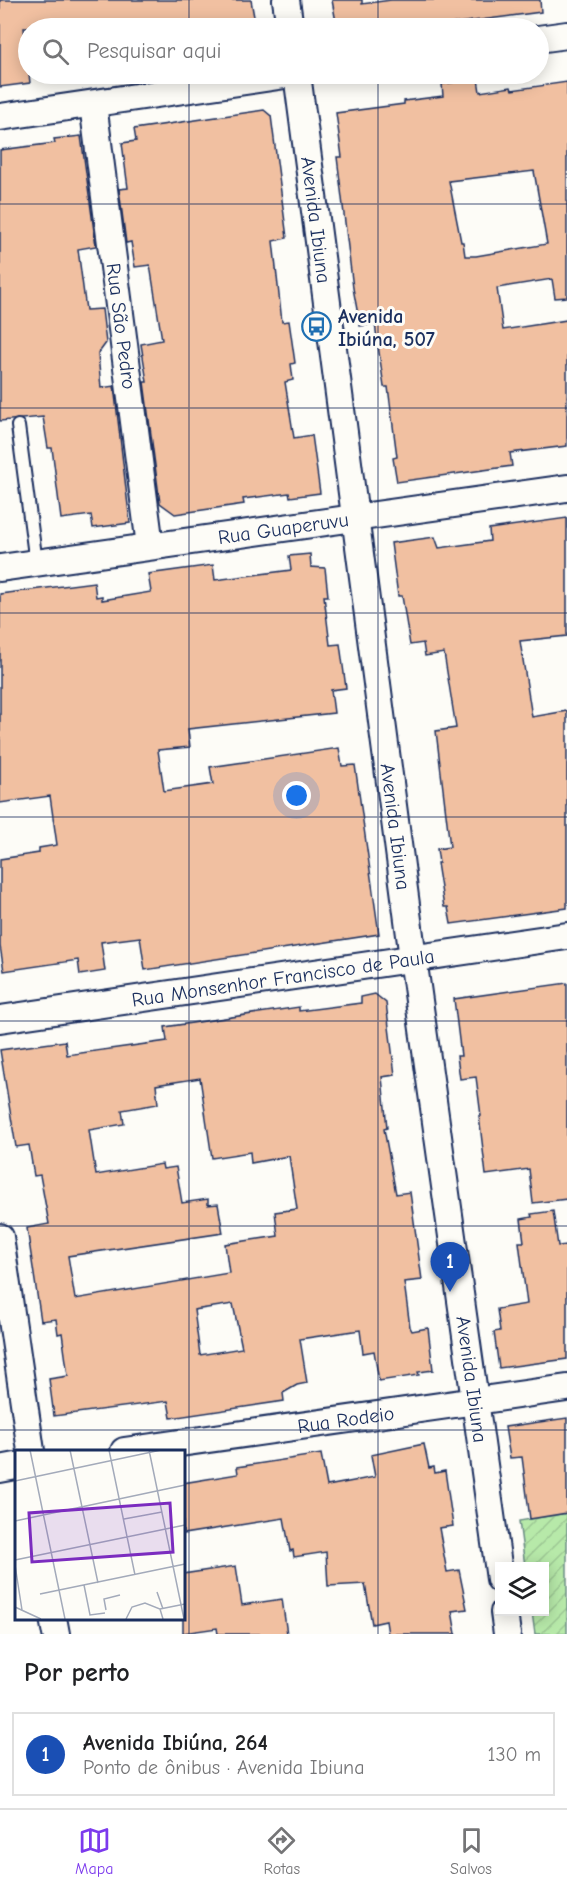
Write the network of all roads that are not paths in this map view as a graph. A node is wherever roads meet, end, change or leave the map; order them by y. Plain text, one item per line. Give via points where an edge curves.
1 (286, 0) edge
2 (289, 18) edge
3 (567, 35) edge
4 (549, 37) edge
5 (226, 84) edge
6 (298, 84) edge
7 (93, 104) junction
8 (0, 117) edge
9 (18, 426) dead end
10 (567, 488) edge
11 (355, 517) junction
12 (150, 546) junction
13 (36, 563) junction
14 (0, 568) edge
15 (567, 936) edge
16 (413, 958) junction
17 (0, 1019) edge
18 (0, 1237) edge
19 (567, 1388) edge
20 (475, 1401) junction
21 (32, 1450) edge
22 (131, 1450) edge
23 (15, 1466) edge
24 (0, 1468) edge
25 (498, 1562) edge
26 (505, 1616) edge
27 (54, 1619) edge
28 (56, 1634) edge
29 (507, 1634) edge

1 - 2 street
3 - 4 street
5 - 7 street
6 - 11 street, Avenida Ibiuna
7 - 8 street
7 - 12 street, Rua São Pedro
9 - 13 lane
10 - 11 street, Rua Guaperuvu
11 - 12 street, Rua Guaperuvu
11 - 16 street, Avenida Ibiuna
12 - 13 street, Rua Guaperuvu
13 - 14 street, Rua Guaperuvu
15 - 16 street, Rua Monsenhor Francisco de Paula
16 - 17 street, Rua Monsenhor Francisco de Paula
16 - 20 street, Avenida Ibiuna
18 - 21 street
19 - 20 street, Rua Rodeio
20 - 22 street, Rua Rodeio
20 - 25 street, Avenida Ibiuna
23 - 24 street
26 - 29 street
27 - 28 street

